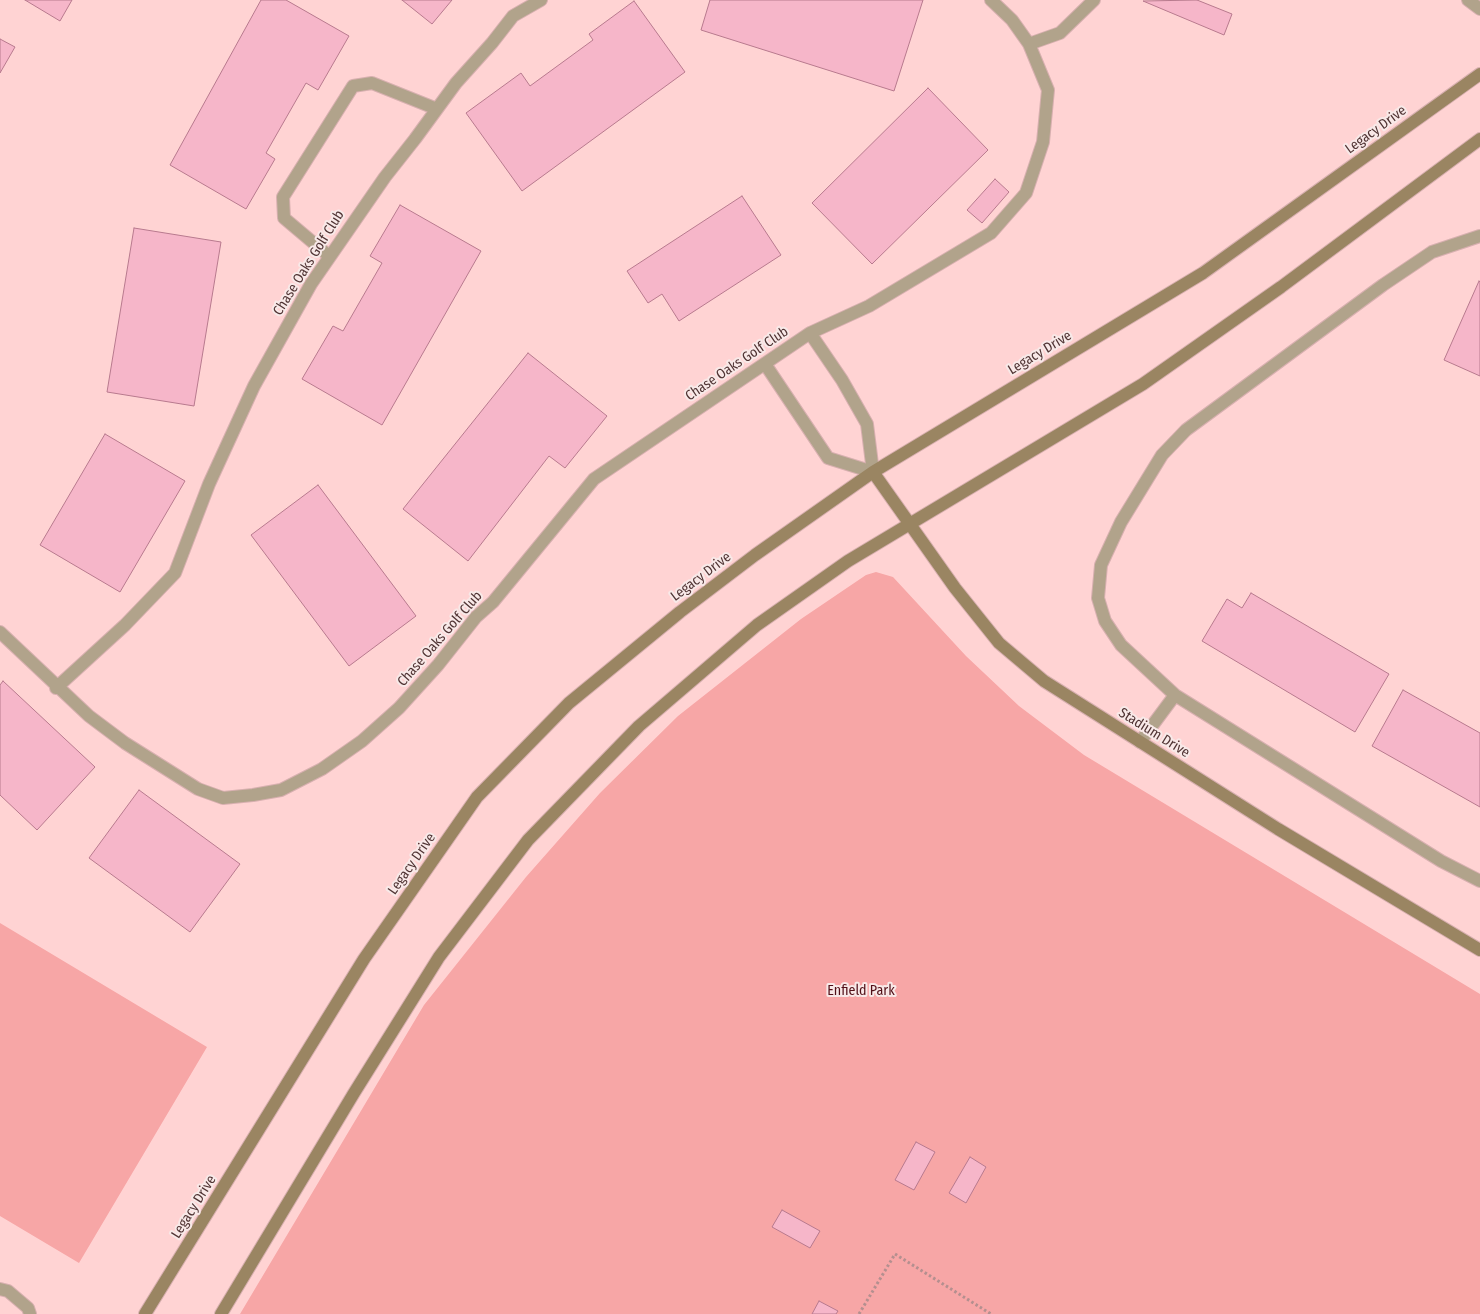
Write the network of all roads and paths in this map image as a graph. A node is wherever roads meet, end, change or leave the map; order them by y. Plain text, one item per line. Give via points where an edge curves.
1 (541, 0) edge
2 (991, 0) edge
3 (1094, 0) edge
4 (1468, 0) edge
5 (1480, 9) edge
6 (1029, 44) junction
7 (1480, 74) edge
8 (438, 109) junction
9 (1480, 139) edge
10 (1480, 236) edge
11 (329, 256) junction
12 (810, 333) junction
13 (766, 364) junction
14 (873, 472) junction
15 (910, 524) junction
16 (0, 632) edge
17 (56, 688) junction
18 (1175, 694) junction
19 (1140, 742) junction
20 (1480, 881) edge
21 (1480, 950) edge
22 (0, 1290) edge
23 (30, 1314) edge
24 (145, 1314) edge
25 (221, 1314) edge
26 (859, 1314) edge
27 (991, 1314) edge

1 - 8 lane, Chase Oaks Golf Club via 513,16
2 - 6 lane, Chase Oaks Golf Club via 1012,20
3 - 6 lane via 1060,33
4 - 5 lane
6 - 12 lane, Chase Oaks Golf Club via 1048,90 1043,142 1026,193 991,233 869,306
7 - 14 main road, Legacy Drive via 1203,273
8 - 11 lane, Chase Oaks Golf Club
8 - 11 lane via 372,84 353,86 282,197 284,218
9 - 15 main road via 1281,287 1143,384
10 - 18 lane via 1432,252 1392,279 1186,430 1162,455 1129,507 1101,565 1098,598 1105,621 1121,645
11 - 17 lane, Chase Oaks Golf Club via 254,386 209,484 175,574
12 - 13 lane, Chase Oaks Golf Club
12 - 14 lane, Chase Oaks Golf Club via 867,424
13 - 14 lane via 828,458
13 - 17 lane, Chase Oaks Golf Club via 594,479 493,602 476,617 399,708 362,741 322,769 280,790 223,798 198,789 125,743
14 - 15 main road, Stadium Drive
14 - 24 main road, Legacy Drive via 755,555 569,703 477,797 364,959
15 - 19 main road, Stadium Drive via 999,643 1044,681
15 - 25 main road via 848,561 757,625 639,726 528,840 439,957
16 - 17 lane, Chase Oaks Golf Club
18 - 19 lane
18 - 20 lane via 1441,861
19 - 21 main road, Stadium Drive
22 - 23 lane via 8,1291 28,1308
26 - 27 path via 895,1254

